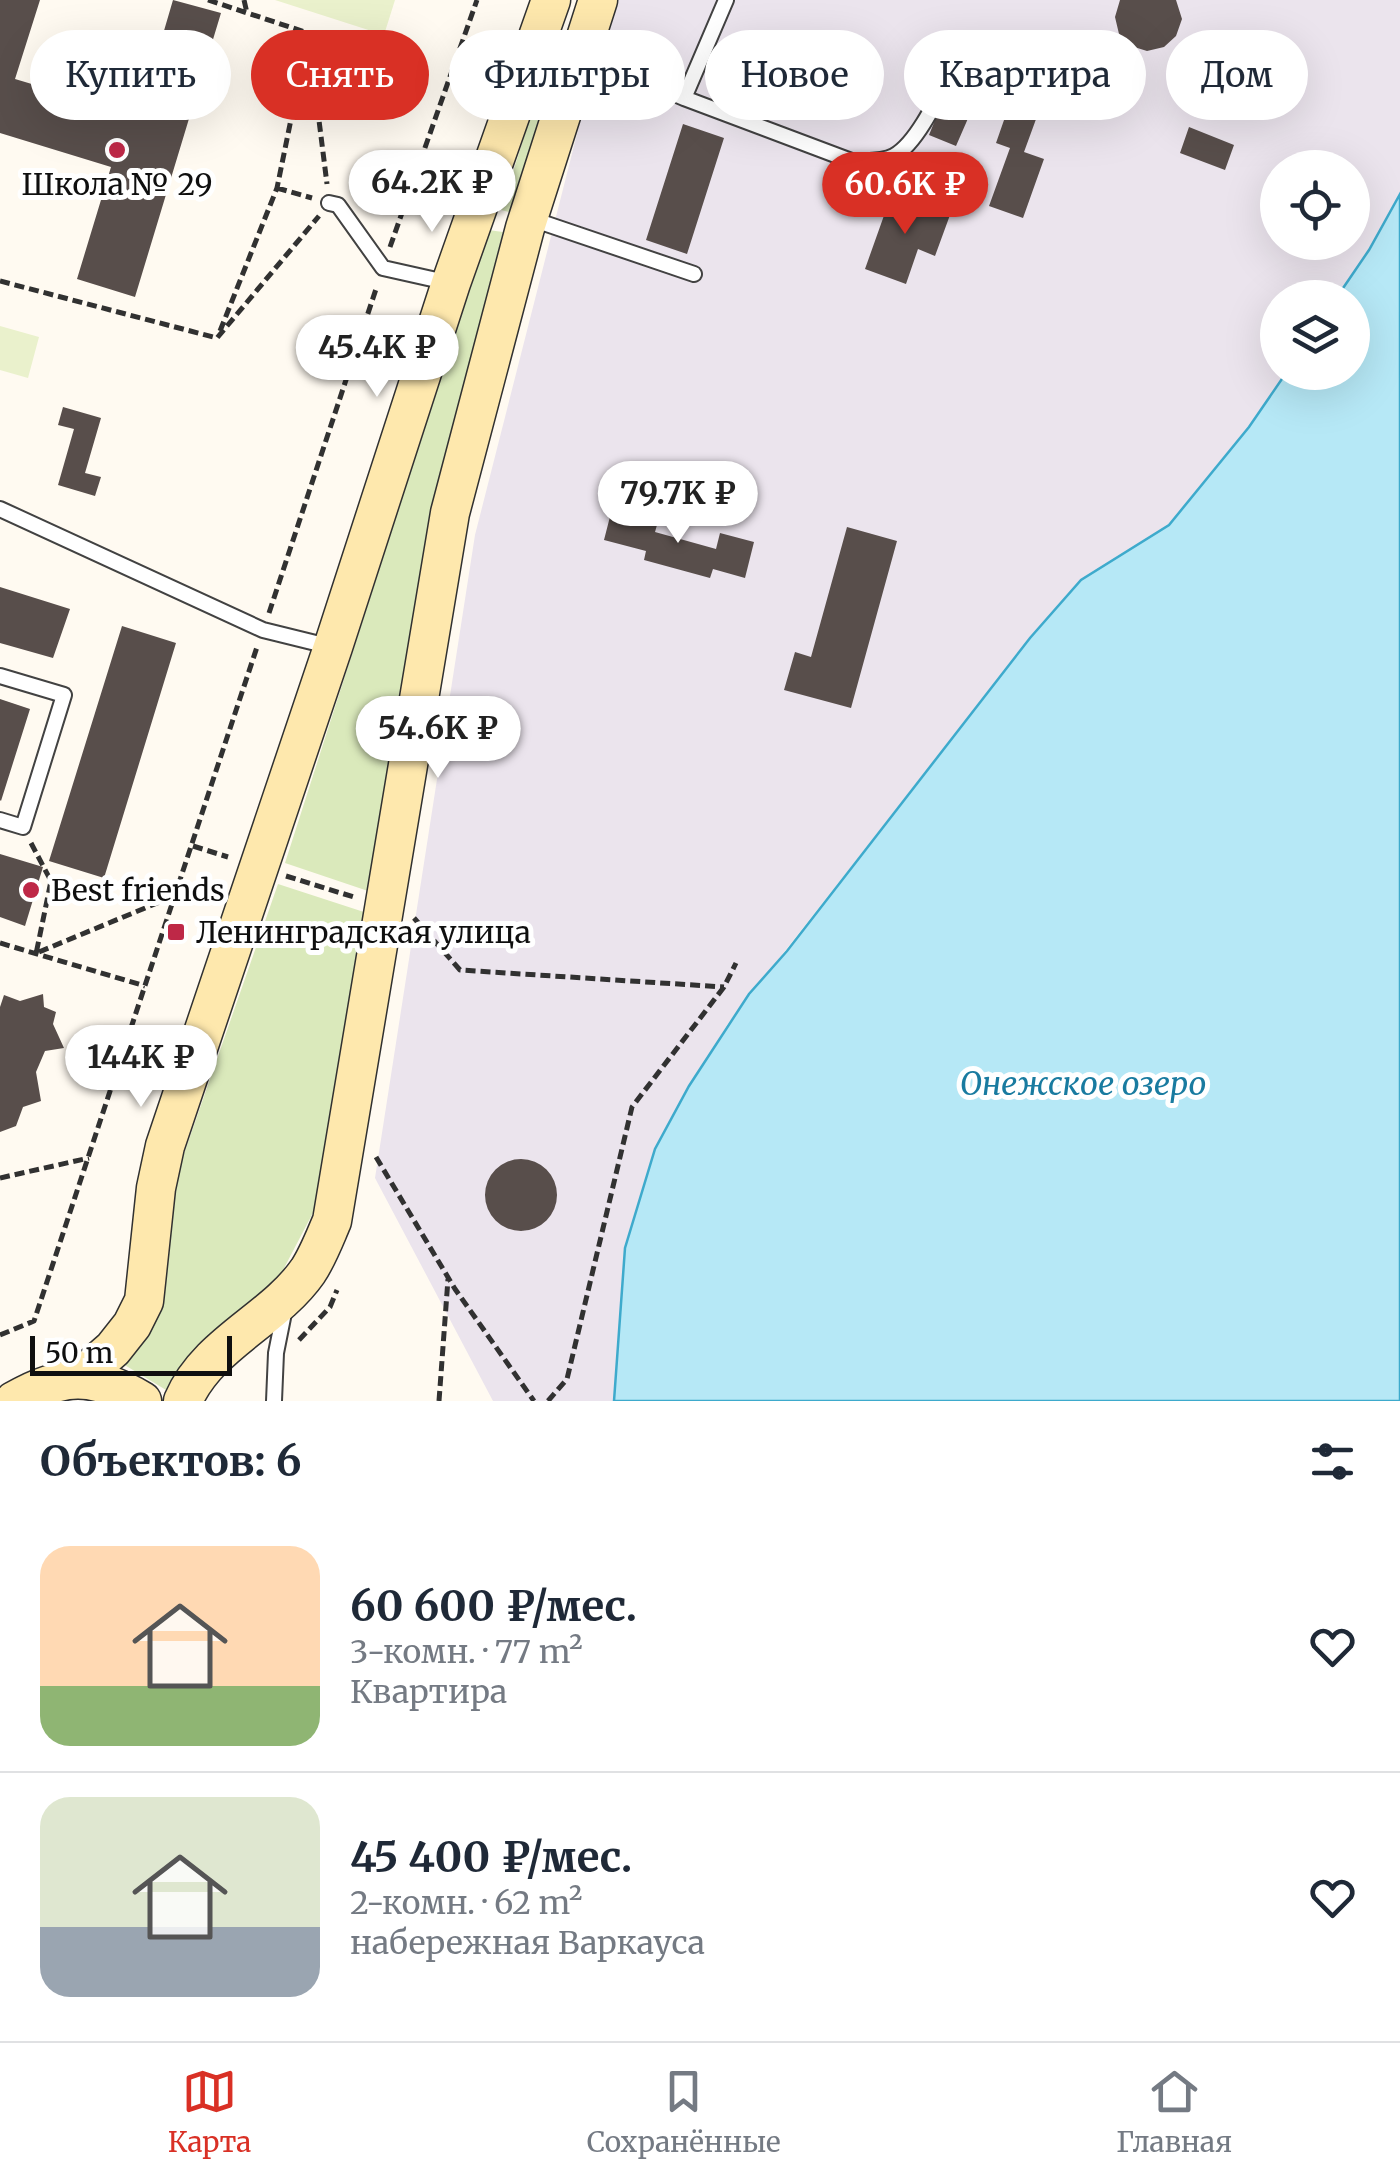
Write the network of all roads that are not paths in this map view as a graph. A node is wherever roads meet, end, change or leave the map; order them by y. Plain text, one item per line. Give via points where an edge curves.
1 (598, 0) edge
2 (726, 0) edge
3 (546, 17) edge
4 (587, 30) edge
5 (685, 96) edge
6 (685, 98) edge
7 (559, 120) edge
8 (922, 120) edge
9 (329, 202) road end
10 (477, 211) junction
11 (527, 223) junction
12 (694, 274) dead end
13 (450, 283) junction
14 (0, 510) edge
15 (332, 647) junction
16 (0, 676) edge
17 (0, 820) edge
18 (287, 1294) junction
19 (80, 1378) junction
20 (0, 1384) edge
21 (28, 1393) edge
22 (142, 1401) edge
23 (183, 1401) edge
24 (274, 1401) edge

1 - 4 main road
2 - 5 lane
3 - 10 main road
6 - 8 lane via 854,162 894,156
7 - 11 main road
9 - 13 lane via 338,205 383,268
10 - 11 main road
10 - 13 main road
11 - 12 lane
11 - 18 main road via 450,513 338,1197 308,1270
13 - 15 main road
14 - 15 lane via 263,630
15 - 19 main road via 164,1146 144,1301 113,1348
16 - 17 lane via 64,695 23,828
18 - 23 main road via 204,1365
18 - 24 lane
19 - 21 main road
19 - 22 main road via 115,1385
20 - 21 main road

